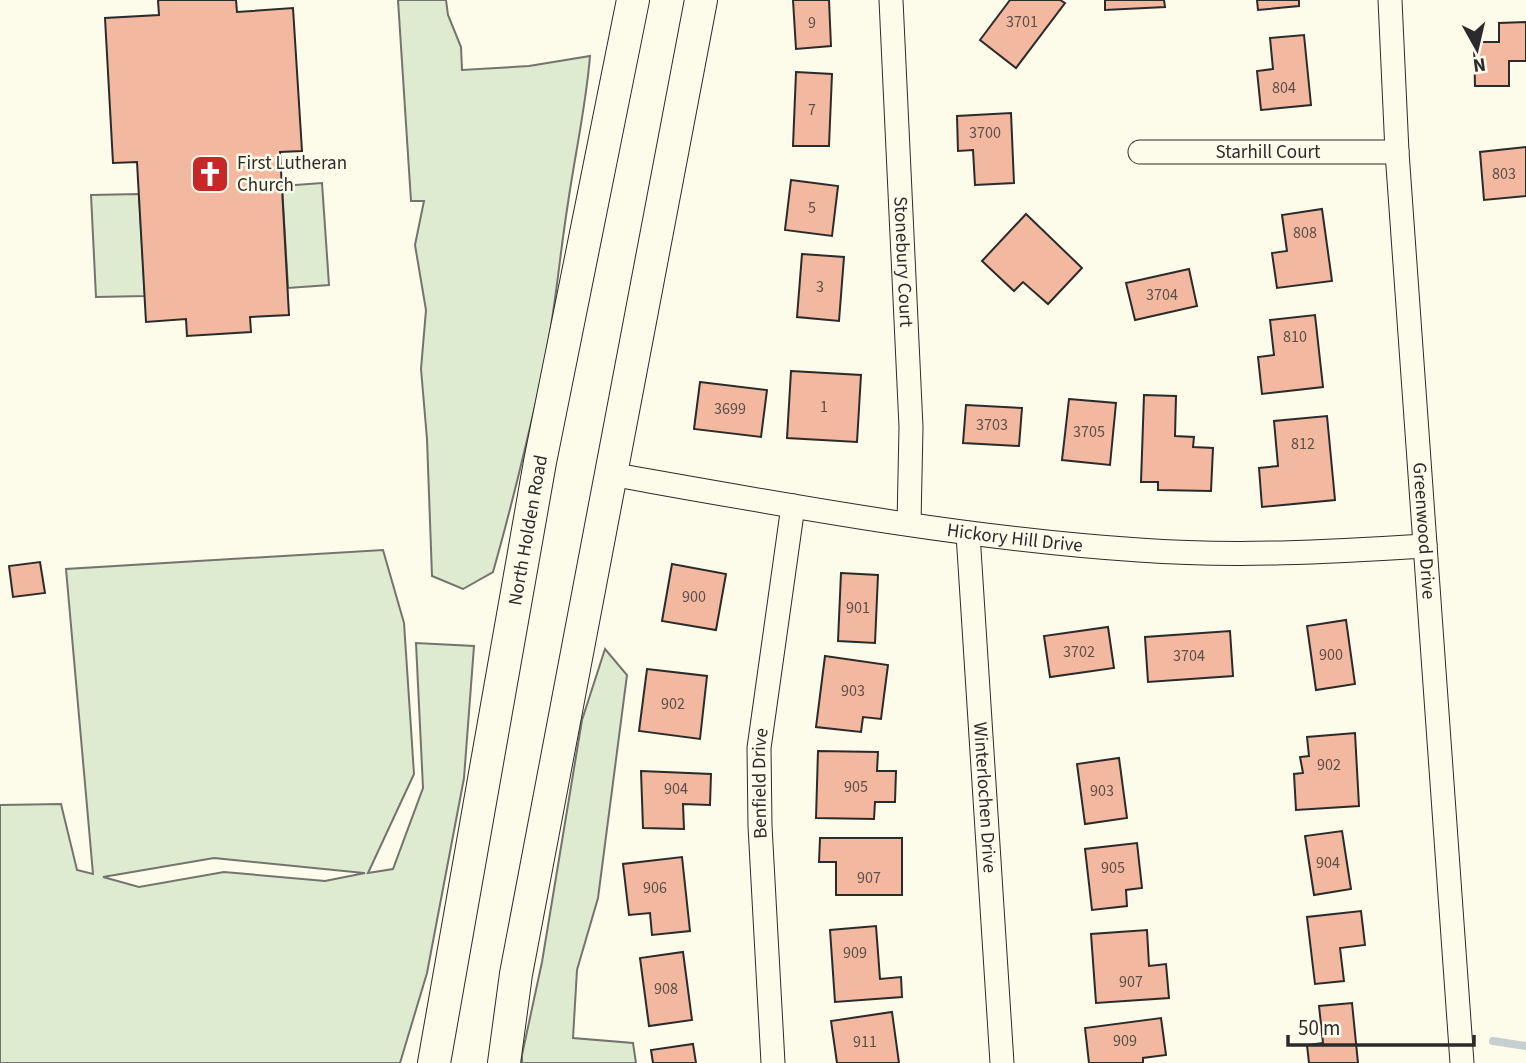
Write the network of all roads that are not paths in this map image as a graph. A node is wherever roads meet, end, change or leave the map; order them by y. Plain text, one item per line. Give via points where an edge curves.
1 (633, 0) edge
2 (701, 0) edge
3 (891, 0) edge
4 (1390, 0) edge
5 (1140, 152) dead end
6 (1397, 152) junction
7 (610, 474) junction
8 (793, 506) junction
9 (909, 524) junction
10 (968, 534) junction
11 (1425, 546) junction
12 (434, 1063) edge
13 (504, 1063) edge
14 (773, 1063) edge
15 (1002, 1063) edge
16 (1462, 1063) edge

1 - 12 main road, North Holden Road via 540,462
2 - 7 main road
3 - 9 street, Stonebury Court via 911,427
4 - 6 street, Greenwood Drive
5 - 6 street, Starhill Court
6 - 11 street, Greenwood Drive
7 - 8 street, Hickory Hill Drive
7 - 13 main road via 516,974
8 - 9 street, Hickory Hill Drive
8 - 14 street, Benfield Drive via 760,748
9 - 10 street, Hickory Hill Drive
10 - 11 street, Hickory Hill Drive via 1140,551 1331,552
10 - 15 street, Winterlochen Drive
11 - 16 street, Greenwood Drive

